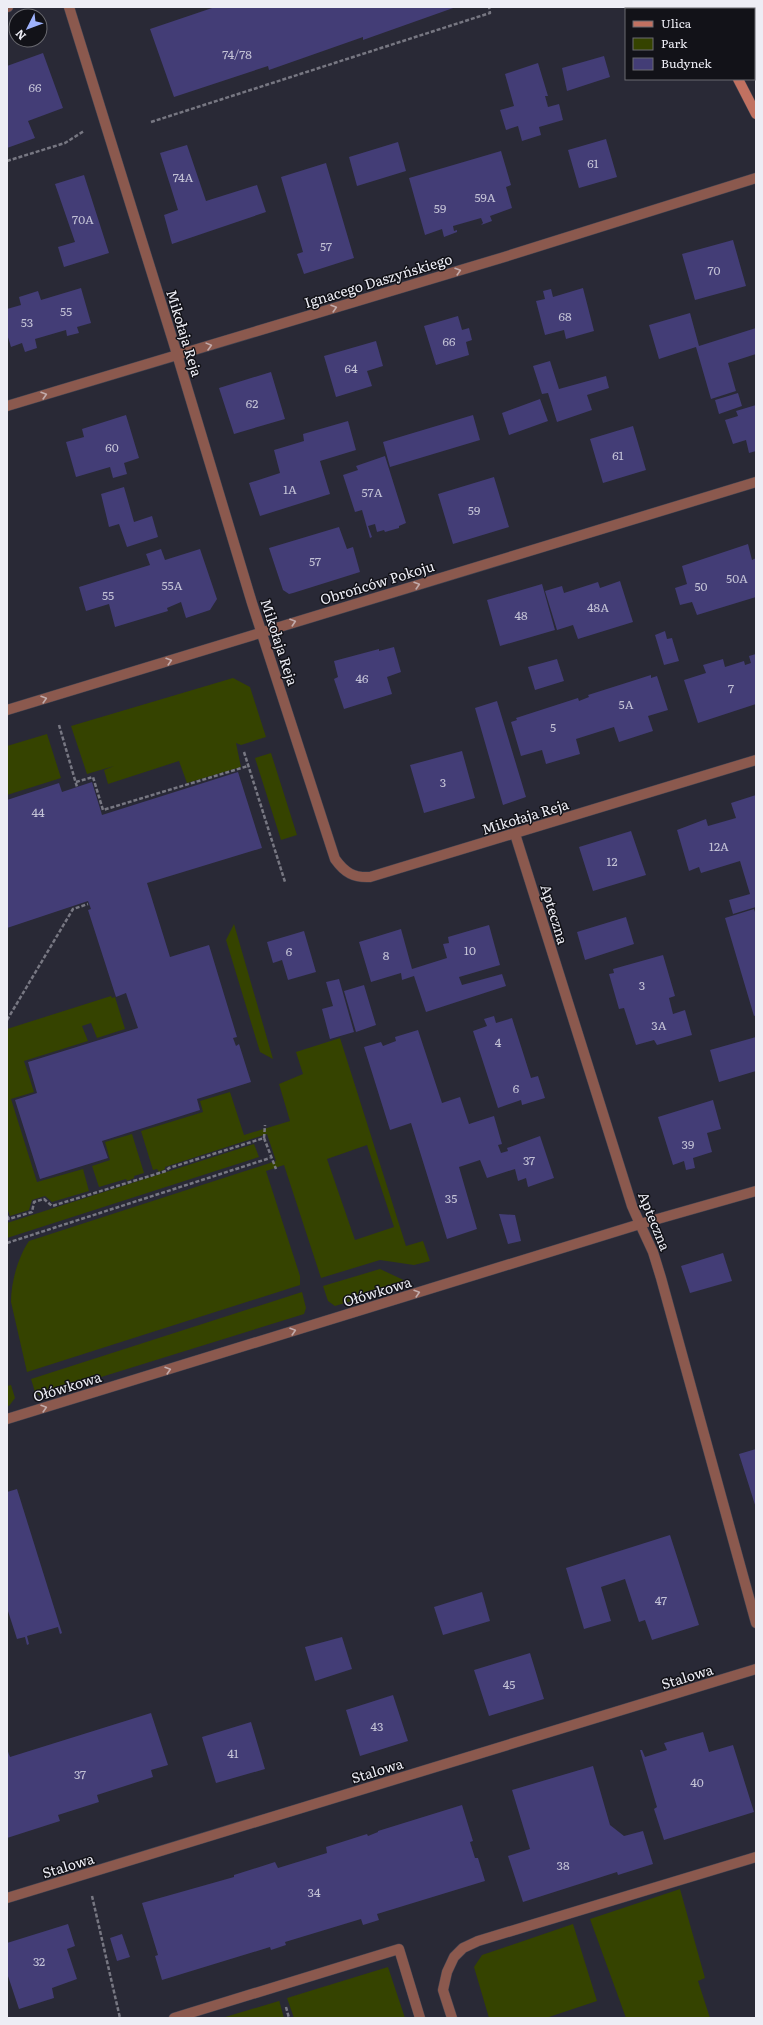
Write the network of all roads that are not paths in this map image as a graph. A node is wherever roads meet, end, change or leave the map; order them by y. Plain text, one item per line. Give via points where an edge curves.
1 (69, 7) edge
2 (739, 80) edge
3 (756, 114) edge
4 (756, 178) edge
5 (177, 355) junction
6 (7, 406) edge
7 (756, 482) edge
8 (262, 632) junction
9 (7, 710) edge
10 (756, 760) edge
11 (515, 834) junction
12 (756, 1190) edge
13 (640, 1224) junction
14 (7, 1420) edge
15 (756, 1623) edge
16 (756, 1669) edge
17 (756, 1857) edge
18 (7, 1898) edge
19 (174, 2018) edge
20 (420, 2018) edge
21 (452, 2018) edge

1 - 5 street, Mikołaja Reja
2 - 3 street
5 -> 4 street, Ignacego Daszyńskiego
6 -> 5 street, Ignacego Daszyńskiego
5 - 8 street, Mikołaja Reja
8 -> 7 street, Obrońców Pokoju
9 -> 8 street, Obrońców Pokoju
8 - 11 street, Mikołaja Reja via 335,859 347,873 355,877 370,877
10 - 11 street, Mikołaja Reja
11 - 13 street, Apteczna via 632,1206
12 - 13 street, Ołówkowa
14 -> 13 street, Ołówkowa
13 - 15 street, Apteczna via 661,1278
16 - 18 street, Stalowa
17 - 21 street via 478,1941 463,1948 454,1957 443,1990
19 - 20 street via 399,1949

